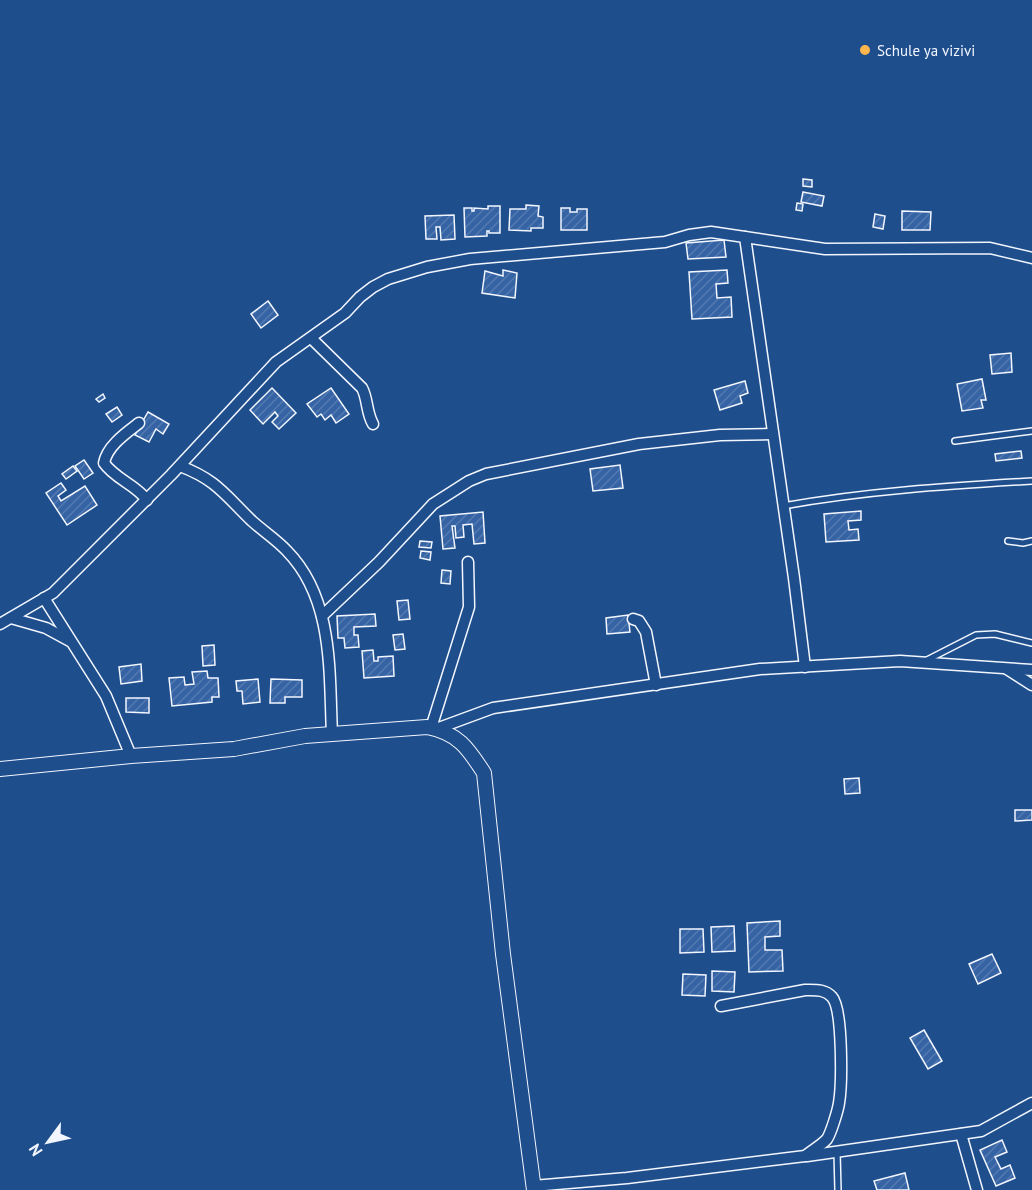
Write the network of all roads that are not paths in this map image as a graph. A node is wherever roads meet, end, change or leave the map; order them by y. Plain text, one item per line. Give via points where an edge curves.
1 (745, 237) junction
2 (1032, 258) edge
3 (311, 338) junction
4 (139, 423) dead end
5 (373, 424) dead end
6 (1032, 431) edge
7 (773, 434) junction
8 (955, 441) dead end
9 (180, 466) junction
10 (1032, 481) edge
11 (147, 500) junction
12 (783, 506) junction
13 (1008, 541) dead end
14 (1032, 541) edge
15 (468, 562) dead end
16 (44, 598) junction
17 (322, 615) junction
18 (11, 618) junction
19 (633, 619) dead end
20 (0, 624) edge
21 (70, 641) junction
22 (1032, 643) edge
23 (922, 662) junction
24 (805, 667) junction
25 (1004, 667) junction
26 (1032, 670) edge
27 (656, 685) junction
28 (1032, 685) edge
29 (434, 728) junction
30 (332, 734) junction
31 (131, 756) junction
32 (0, 769) edge
33 (721, 1006) dead end
34 (1032, 1103) edge
35 (961, 1134) junction
36 (837, 1152) junction
37 (805, 1156) junction
38 (533, 1188) edge
39 (838, 1190) edge
40 (977, 1190) edge

1 - 2 street via 825,249 990,248
1 - 3 street via 711,232 665,242 470,259 427,267 373,287
1 - 7 street
3 - 5 street via 362,388
3 - 9 street via 276,362
4 - 11 street via 114,446 104,464 139,489
6 - 8 lane
7 - 12 street
7 - 17 street via 639,444 486,474 433,504
9 - 11 street
9 - 17 street via 219,486 287,550 308,577
10 - 12 lane via 917,488
11 - 16 street
12 - 24 street
13 - 14 lane
15 - 29 street via 469,607
16 - 18 street
16 - 21 street
17 - 30 street
18 - 20 street
18 - 21 street via 46,628
19 - 27 street via 646,632
21 - 31 street via 106,696
22 - 23 lane via 995,634 976,635
23 - 24 street
23 - 25 street
24 - 27 street via 760,669
25 - 26 street
25 - 28 street
27 - 29 street via 493,708
29 - 30 street
29 - 38 street via 454,736 469,749 484,773
30 - 31 street via 234,749
31 - 32 street
33 - 37 street via 805,990 819,990 834,999 841,1057 839,1104 828,1138
34 - 35 street via 981,1131
35 - 36 street
35 - 40 street
36 - 37 street
36 - 39 lane
37 - 38 street

